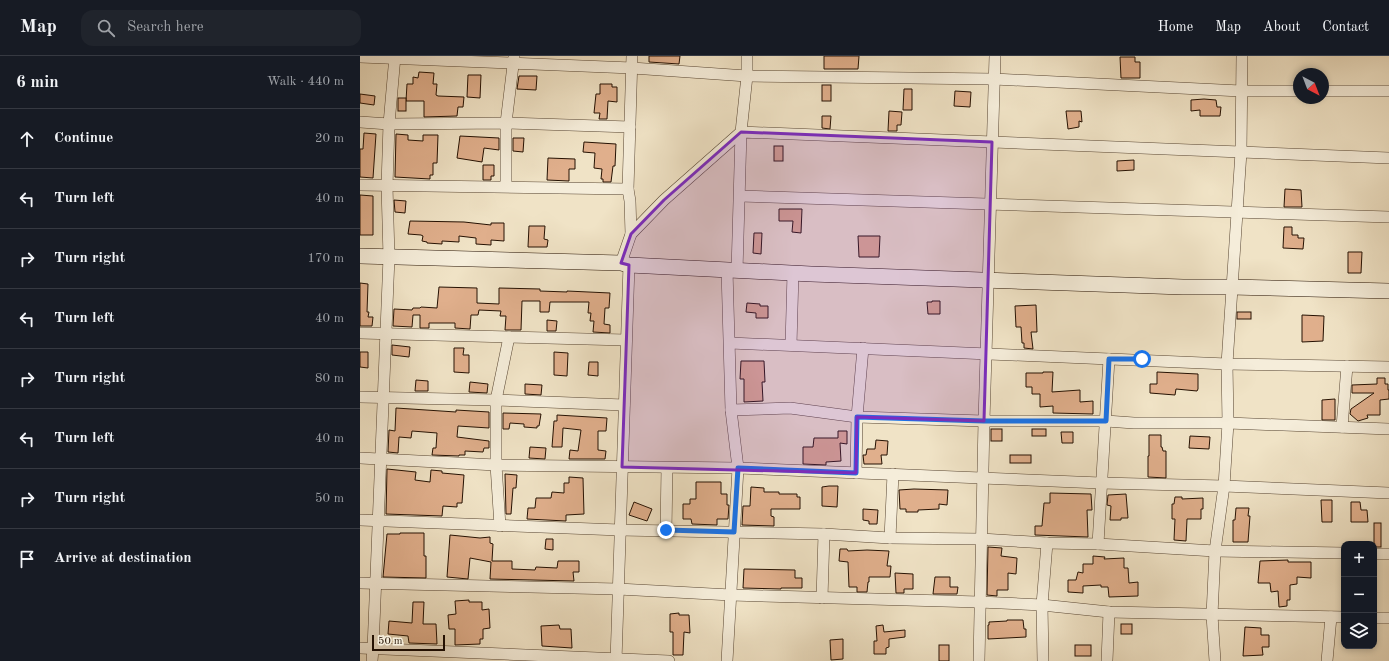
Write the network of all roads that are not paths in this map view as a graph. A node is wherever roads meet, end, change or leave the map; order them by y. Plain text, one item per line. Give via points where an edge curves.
1 (632, 56) edge
2 (747, 56) edge
3 (995, 56) edge
4 (1242, 56) edge
5 (360, 57) edge
6 (395, 57) edge
7 (513, 60) edge
8 (632, 68) junction
9 (747, 76) junction
10 (994, 79) junction
11 (1241, 90) junction
12 (1293, 91) edge
13 (1329, 91) edge
14 (1389, 91) edge
15 (360, 122) edge
16 (506, 123) junction
17 (389, 124) junction
18 (630, 127) junction
19 (741, 132) junction
20 (992, 142) junction
21 (1241, 152) junction
22 (1389, 158) edge
23 (360, 185) edge
24 (387, 186) junction
25 (506, 186) junction
26 (628, 189) junction
27 (740, 196) junction
28 (990, 204) junction
29 (1238, 213) junction
30 (1389, 217) edge
31 (631, 234) junction
32 (360, 256) edge
33 (389, 257) junction
34 (625, 264) junction
35 (732, 270) junction
36 (793, 273) junction
37 (988, 280) junction
38 (1231, 287) junction
39 (1389, 291) edge
40 (360, 333) edge
41 (386, 334) junction
42 (509, 337) junction
43 (626, 340) junction
44 (730, 342) junction
45 (791, 345) junction
46 (863, 348) junction
47 (986, 353) junction
48 (1109, 359) junction
49 (1227, 364) junction
50 (1347, 366) junction
51 (1389, 368) edge
52 (360, 397) edge
53 (384, 397) junction
54 (496, 400) junction
55 (624, 405) junction
56 (731, 410) junction
57 (857, 417) junction
58 (984, 421) junction
59 (1106, 421) junction
60 (1228, 424) junction
61 (1342, 428) junction
62 (1389, 429) edge
63 (360, 458) edge
64 (381, 459) junction
65 (496, 465) junction
66 (622, 467) junction
67 (667, 468) junction
68 (738, 468) junction
69 (856, 473) junction
70 (893, 474) junction
71 (983, 478) junction
72 (1101, 483) junction
73 (1224, 486) junction
74 (1389, 492) edge
75 (360, 520) edge
76 (379, 521) junction
77 (500, 526) junction
78 (620, 530) junction
79 (666, 530) junction
80 (734, 532) junction
81 (824, 534) junction
82 (890, 538) junction
83 (981, 539) junction
84 (1047, 544) junction
85 (1098, 544) junction
86 (1215, 551) junction
87 (1341, 553) edge
88 (1377, 554) edge
89 (1389, 554) edge
90 (360, 583) edge
91 (376, 583) junction
92 (618, 589) junction
93 (731, 595) junction
94 (822, 598) junction
95 (979, 602) junction
96 (1042, 606) junction
97 (1109, 612) junction
98 (1212, 615) junction
99 (1331, 617) junction
100 (1341, 617) edge
101 (1377, 618) edge
102 (1389, 618) edge
103 (360, 648) edge
104 (374, 649) junction
105 (494, 657) edge
106 (616, 660) edge
107 (372, 661) edge
108 (669, 661) edge
109 (728, 661) edge
110 (979, 661) edge
111 (1043, 661) edge
112 (1106, 661) edge
113 (1216, 661) edge
114 (1327, 661) edge

1 - 8 street
2 - 9 street
3 - 10 street
4 - 11 street
5 - 6 street
6 - 7 street
6 - 17 street
7 - 8 street
7 - 16 street
8 - 9 street
8 - 18 street
9 - 10 street
9 - 19 street
10 - 11 street
10 - 20 street
11 - 12 street
11 - 21 street
13 - 14 street
15 - 17 street
16 - 17 street
16 - 18 street
16 - 25 street
17 - 24 street
18 - 26 street
19 - 20 street
19 - 27 street
19 - 31 street via 664,200
20 - 21 street
20 - 28 street
21 - 22 street
21 - 29 street
23 - 24 street
24 - 25 street
24 - 33 street
25 - 26 street
26 - 31 street
27 - 28 street
27 - 35 street
28 - 29 street
28 - 37 street
29 - 30 street
29 - 38 street
31 - 34 street
32 - 33 street
33 - 34 street
33 - 41 street
34 - 35 street
34 - 43 street
35 - 36 street
35 - 44 street
36 - 37 street
36 - 45 street
37 - 38 street
37 - 47 street
38 - 39 street
38 - 49 street
40 - 41 street
41 - 42 street
41 - 53 street
42 - 43 street
42 - 54 street
43 - 55 street
44 - 45 street
44 - 56 street
45 - 46 street
46 - 47 street
46 - 57 street
47 - 48 street
47 - 58 street
48 - 49 street
48 - 59 street
49 - 50 street
49 - 60 street
50 - 51 street
50 - 61 street
52 - 53 street
53 - 54 street
53 - 64 street
54 - 55 street
54 - 65 street
55 - 66 street
56 - 57 street via 790,408
56 - 68 street
57 - 58 street
57 - 69 street
58 - 59 street
58 - 71 street
59 - 60 street
59 - 72 street
60 - 61 street
60 - 73 street
61 - 62 street
63 - 64 street
64 - 65 street
64 - 76 street
65 - 66 street
65 - 77 street
66 - 67 street
66 - 78 street
67 - 68 street
67 - 79 street
68 - 69 street
68 - 80 street
69 - 70 street
70 - 71 street
70 - 82 street
71 - 72 street
71 - 83 street
72 - 73 street
72 - 85 street
73 - 74 street
73 - 86 street
75 - 76 street
76 - 77 street
76 - 91 street
77 - 78 street
78 - 79 street
78 - 92 street
79 - 80 street
80 - 81 street
80 - 93 street
81 - 82 street
81 - 94 street
82 - 83 street
83 - 84 street
83 - 95 street
84 - 85 street
84 - 96 street
85 - 86 street
86 - 87 street
86 - 98 street
88 - 89 street
90 - 91 street
91 - 92 street
91 - 104 street
92 - 93 street
92 - 106 street
93 - 94 street
93 - 109 street
94 - 95 street
95 - 96 street
95 - 110 street
96 - 97 street
96 - 111 street
97 - 98 street
97 - 112 street
98 - 99 street
98 - 113 street
99 - 100 street
99 - 114 street
101 - 102 street
103 - 104 street
104 - 105 street
104 - 107 street
105 - 106 street
106 - 108 street

